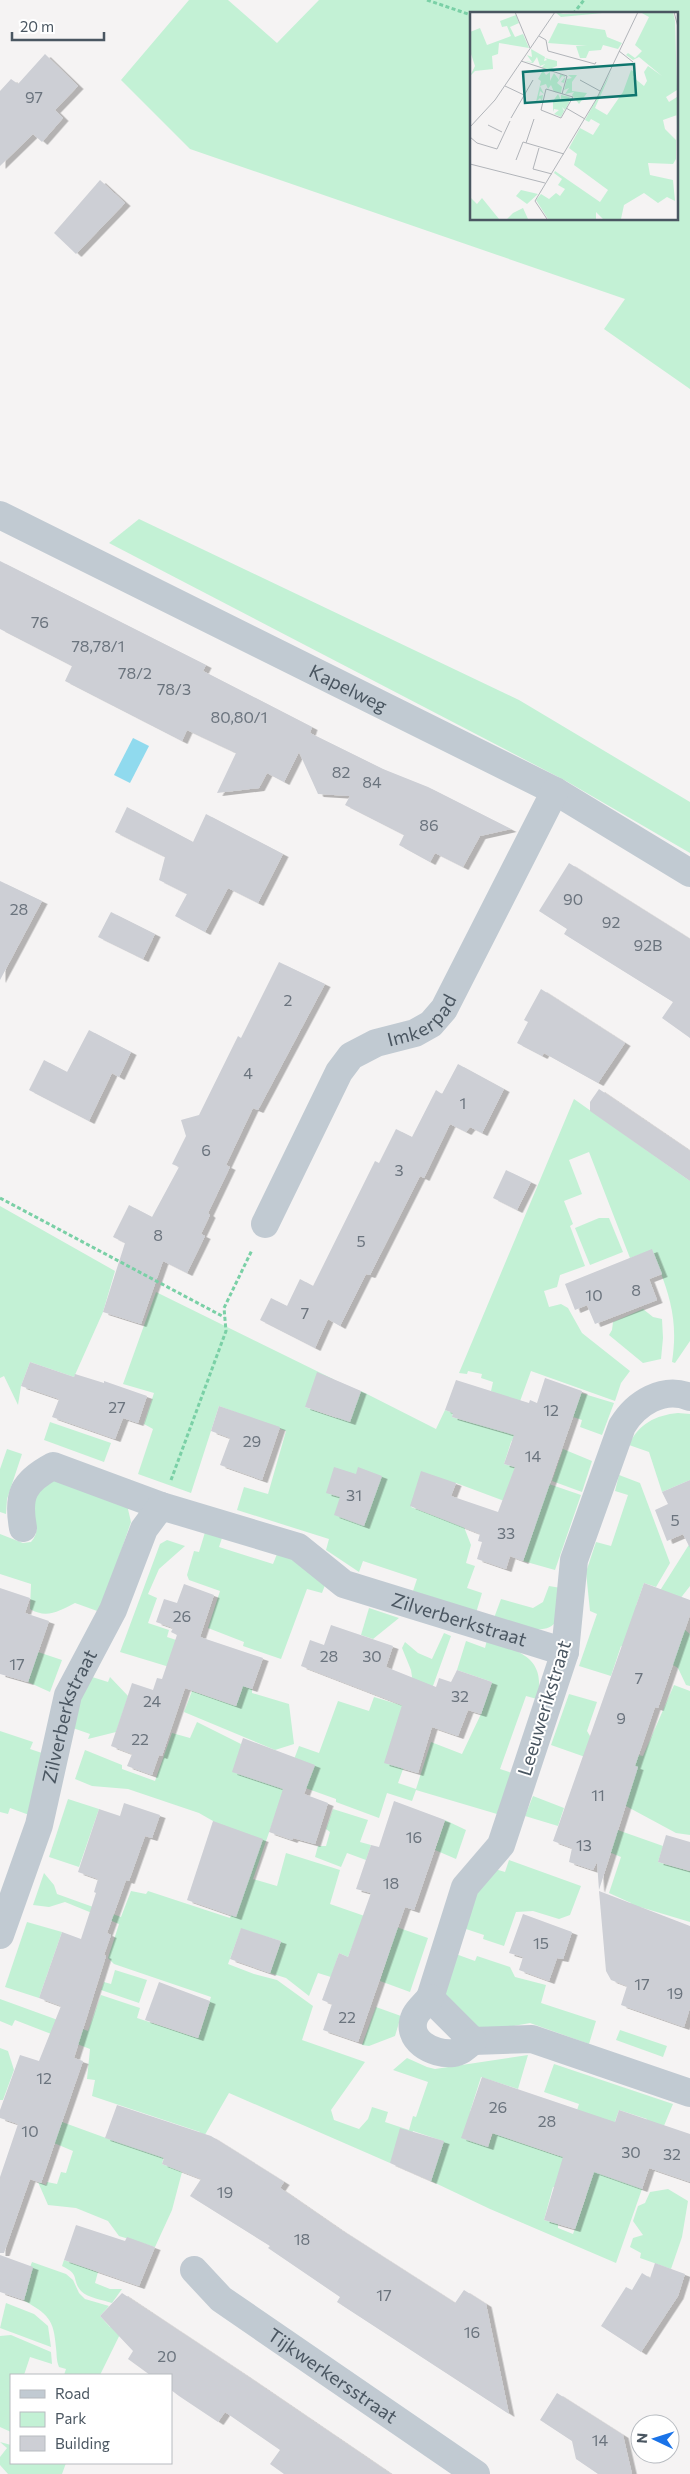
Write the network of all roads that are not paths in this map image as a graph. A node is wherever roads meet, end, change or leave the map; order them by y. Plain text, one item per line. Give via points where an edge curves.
1 (0, 515) edge
2 (556, 791) junction
3 (690, 873) edge
4 (265, 1224) road end
5 (690, 1397) edge
6 (161, 1506) junction
7 (23, 1528) dead end
8 (565, 1652) junction
9 (0, 1935) edge
10 (430, 1998) junction
11 (473, 2041) junction
12 (690, 2093) edge
13 (194, 2270) dead end
14 (476, 2474) edge

1 - 2 street, Kapelweg
2 - 3 street, Kapelweg
2 - 4 street, Imkerpad via 444,1009 431,1024 415,1033 376,1043 351,1056 339,1072
5 - 8 street, Leeuwerikstraat via 672,1393 652,1398 635,1408 622,1426 574,1560
6 - 7 street, Zilverberkstraat via 53,1466 36,1475 26,1488 20,1507
6 - 8 street, Zilverberkstraat via 298,1548 344,1584
6 - 9 street, Zilverberkstraat via 144,1529 113,1610 68,1695 39,1825
8 - 10 street, Leeuwerikstraat via 501,1845 466,1887
10 - 11 street
10 - 11 street, Leeuwerikstraat via 415,2016 413,2027 422,2045 435,2052 454,2053
11 - 12 street, Leeuwerikstraat via 532,2039
13 - 14 street, Tijkwerkersstraat via 221,2299

